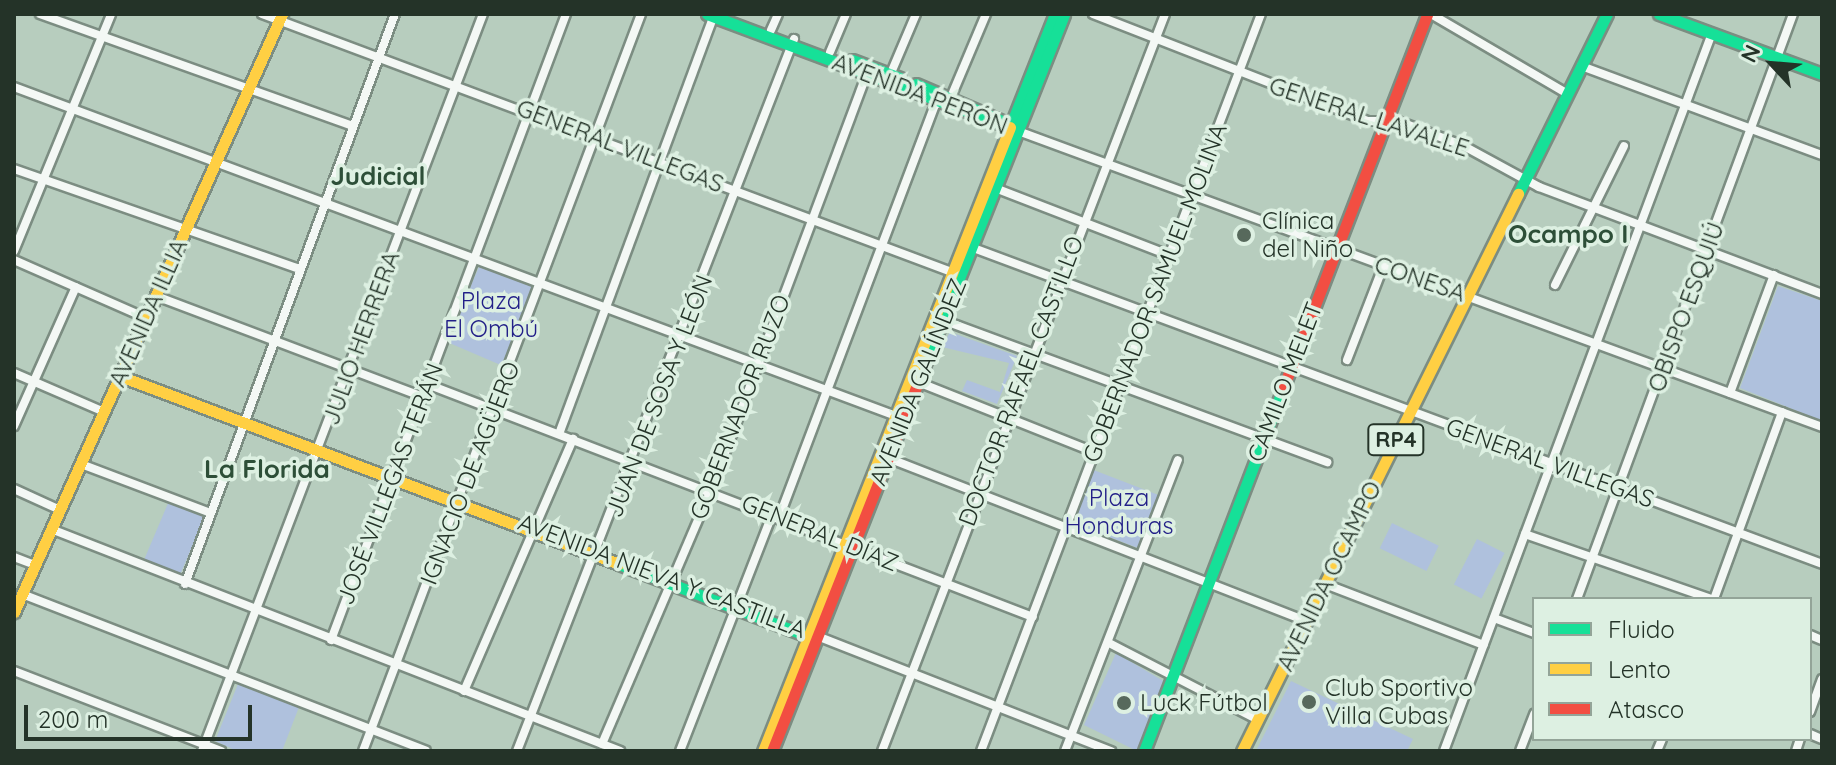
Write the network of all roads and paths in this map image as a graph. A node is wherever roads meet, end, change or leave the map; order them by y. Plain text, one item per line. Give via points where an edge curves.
1 (40, 14) edge
2 (111, 14) edge
3 (262, 14) edge
4 (395, 14) edge
5 (483, 14) edge
6 (566, 14) edge
7 (641, 14) edge
8 (729, 14) edge
9 (778, 14) edge
10 (846, 14) edge
11 (916, 14) edge
12 (986, 14) edge
13 (1055, 14) edge
14 (1064, 14) edge
15 (1093, 14) edge
16 (1165, 14) edge
17 (1261, 14) edge
18 (1429, 14) edge
19 (1607, 14) edge
20 (1659, 14) edge
21 (1793, 14) edge
22 (712, 15) edge
23 (281, 17) edge
24 (771, 30) junction
25 (1712, 33) junction
26 (101, 37) junction
27 (1155, 39) junction
28 (793, 42) junction
29 (830, 52) junction
30 (379, 56) junction
31 (1778, 57) junction
32 (1581, 66) junction
33 (869, 70) junction
34 (1239, 73) junction
35 (1822, 74) edge
36 (889, 78) junction
37 (456, 83) junction
38 (14, 87) edge
39 (247, 90) junction
40 (1568, 94) junction
41 (946, 99) junction
42 (1685, 106) junction
43 (72, 109) junction
44 (529, 112) junction
45 (1386, 120) junction
46 (353, 126) junction
47 (1014, 126) junction
48 (1751, 129) junction
49 (595, 138) junction
50 (1624, 146) dead end
51 (1822, 155) edge
52 (216, 160) junction
53 (661, 163) junction
54 (1105, 163) junction
55 (14, 169) edge
56 (1525, 179) junction
57 (43, 180) junction
58 (995, 188) junction
59 (736, 191) junction
60 (1192, 197) junction
61 (327, 198) junction
62 (1594, 207) junction
63 (812, 219) junction
64 (1082, 222) junction
65 (1641, 225) junction
66 (402, 226) junction
67 (185, 230) junction
68 (881, 246) junction
69 (968, 246) junction
70 (1335, 249) junction
71 (1707, 249) junction
72 (14, 251) edge
73 (477, 254) junction
74 (1169, 255) junction
75 (14, 260) edge
76 (1383, 267) junction
77 (300, 269) junction
78 (956, 274) junction
79 (1774, 275) junction
80 (1060, 280) junction
81 (541, 281) junction
82 (1555, 285) dead end
83 (76, 287) junction
84 (1822, 294) edge
85 (156, 296) junction
86 (1468, 296) junction
87 (606, 308) junction
88 (1147, 313) junction
89 (146, 318) junction
90 (939, 318) junction
91 (683, 336) junction
92 (274, 341) junction
93 (1595, 345) junction
94 (1033, 352) junction
95 (1347, 360) dead end
96 (758, 365) junction
97 (1290, 367) junction
98 (1663, 368) junction
99 (350, 369) junction
100 (14, 373) edge
101 (120, 376) junction
102 (34, 382) junction
103 (918, 382) junction
104 (427, 384) junction
105 (1120, 386) junction
106 (828, 391) junction
107 (1730, 393) junction
108 (423, 397) junction
109 (494, 410) junction
110 (104, 412) junction
111 (1410, 412) junction
112 (1782, 412) junction
113 (900, 417) junction
114 (1006, 417) junction
115 (244, 423) junction
116 (14, 426) edge
117 (1822, 427) edge
118 (559, 434) junction
119 (1263, 438) junction
120 (573, 439) junction
121 (320, 450) junction
122 (1094, 452) junction
123 (888, 458) junction
124 (1178, 460) dead end
125 (635, 461) junction
126 (1327, 462) dead end
127 (1551, 463) junction
128 (81, 464) junction
129 (393, 478) junction
130 (1618, 488) junction
131 (14, 489) edge
132 (710, 489) junction
133 (978, 493) junction
134 (459, 502) junction
135 (60, 510) junction
136 (211, 513) junction
137 (777, 514) junction
138 (1066, 527) junction
139 (51, 529) junction
140 (531, 530) junction
141 (1738, 533) junction
142 (1525, 534) junction
143 (849, 544) junction
144 (599, 555) junction
145 (1143, 556) junction
146 (1593, 556) junction
147 (14, 557) edge
148 (1822, 564) edge
149 (35, 565) junction
150 (1210, 582) junction
151 (670, 583) junction
152 (945, 583) junction
153 (185, 584) junction
154 (1325, 584) junction
155 (1578, 597) edge
156 (1707, 597) edge
157 (1714, 597) edge
158 (17, 604) edge
159 (737, 608) junction
160 (257, 612) junction
161 (1033, 617) junction
162 (1494, 618) junction
163 (1307, 621) junction
164 (1532, 632) edge
165 (812, 636) junction
166 (331, 640) junction
167 (1109, 643) junction
168 (1484, 645) junction
169 (396, 665) junction
170 (912, 670) junction
171 (14, 671) edge
172 (232, 675) junction
173 (1174, 676) junction
174 (1822, 679) edge
175 (464, 691) junction
176 (1000, 702) junction
177 (1812, 706) edge
178 (532, 717) junction
179 (1532, 719) edge
180 (1258, 720) junction
181 (371, 729) junction
182 (1073, 732) junction
183 (602, 744) junction
184 (204, 748) edge
185 (221, 751) edge
186 (363, 751) edge
187 (426, 751) edge
188 (517, 751) edge
189 (620, 751) edge
190 (680, 751) edge
191 (763, 751) edge
192 (772, 751) edge
193 (882, 751) edge
194 (981, 751) edge
195 (1065, 751) edge
196 (1111, 751) edge
197 (1144, 751) edge
198 (1242, 751) edge
199 (1444, 751) edge
200 (1520, 751) edge

1 - 26 street
2 - 26 street
3 - 23 street, GENERAL VILLEGAS
4 - 30 street
5 - 37 street, JULIO HERRERA
6 - 44 street, JOSÉ VILLEGAS TERÁN
7 - 49 street, IGNACIO DE AGÜERO
8 - 24 main road, AVENIDA PERÓN
9 - 24 street
10 - 29 street
11 - 36 street
12 - 41 street
13 - 47 main road, AVENIDA GALÍNDEZ
14 - 47 main road, AVENIDA GALÍNDEZ
15 - 27 street, GENERAL LAVALLE
16 - 27 street, DOCTOR RAFAEL CASTILLO
17 - 34 street, GOBERNADOR SAMUEL MOLINA
18 - 40 street
18 - 45 main road, CAMILO MELET
19 - 32 main road, AVENIDA OCAMPO / RP4
20 - 25 main road
21 - 31 street, OBISPO ESQUIÚ
22 - 28 main road, AVENIDA PERÓN
22 - 53 street
23 - 30 street, GENERAL VILLEGAS
23 - 39 main road, AVENIDA ILLIA
24 - 28 main road, AVENIDA PERÓN
25 - 31 main road
25 - 42 street
26 - 39 street
26 - 43 street
27 - 34 street, GENERAL LAVALLE
27 - 54 street, DOCTOR RAFAEL CASTILLO
28 - 29 main road, AVENIDA PERÓN
28 - 33 main road, AVENIDA PERÓN
28 - 59 street, JUAN DE SOSA Y LEÓN
29 - 33 main road, AVENIDA PERÓN
30 - 37 street, GENERAL VILLEGAS
30 - 46 street
31 - 35 main road
31 - 48 street, OBISPO ESQUIÚ
32 - 40 main road, AVENIDA OCAMPO / RP4
32 - 42 street
33 - 36 main road, AVENIDA PERÓN
33 - 63 street, GOBERNADOR RUZO
34 - 45 street, GENERAL LAVALLE via 1367,121
34 - 60 street, GOBERNADOR SAMUEL MOLINA
36 - 41 main road, AVENIDA PERÓN
37 - 44 street, GENERAL VILLEGAS
37 - 66 street, JULIO HERRERA
38 - 43 street
39 - 46 street
39 - 52 main road, AVENIDA ILLIA
40 - 56 main road, AVENIDA OCAMPO / RP4
41 - 47 main road, AVENIDA PERÓN
41 - 68 street
42 - 48 street
42 - 65 street
43 - 52 street
43 - 57 street
44 - 49 street, GENERAL VILLEGAS
44 - 73 street, JOSÉ VILLEGAS TERÁN
45 - 56 street, GENERAL LAVALLE via 1462,145
45 - 70 main road, CAMILO MELET
46 - 61 street
47 - 54 street, CONESA
47 - 58 main road, AVENIDA GALÍNDEZ
47 - 69 main road, AVENIDA GALÍNDEZ
48 - 51 street
48 - 71 street, OBISPO ESQUIÚ
49 - 53 street, GENERAL VILLEGAS
49 - 81 street, IGNACIO DE AGÜERO
50 - 62 street
52 - 61 street
52 - 67 main road, AVENIDA ILLIA
53 - 59 street, GENERAL VILLEGAS
53 - 87 street
54 - 60 street, CONESA
54 - 64 street, DOCTOR RAFAEL CASTILLO
55 - 57 street
56 - 62 street, GENERAL LAVALLE
56 - 86 main road, AVENIDA OCAMPO / RP4
57 - 67 street
57 - 72 street
58 - 64 street
58 - 69 main road, AVENIDA GALÍNDEZ
59 - 63 street, GENERAL VILLEGAS
59 - 91 street, JUAN DE SOSA Y LEÓN
60 - 70 street, CONESA
60 - 74 street, GOBERNADOR SAMUEL MOLINA
61 - 66 street
61 - 77 street
62 - 65 street, GENERAL LAVALLE
62 - 82 street
63 - 68 street, GENERAL VILLEGAS
63 - 96 street, GOBERNADOR RUZO
64 - 74 street
64 - 80 street, DOCTOR RAFAEL CASTILLO
65 - 71 street, GENERAL LAVALLE
65 - 93 street
66 - 73 street
66 - 99 street, JULIO HERRERA
67 - 77 street
67 - 85 main road, AVENIDA ILLIA
68 - 78 street, GENERAL VILLEGAS
68 - 106 street
69 - 78 main road, AVENIDA GALÍNDEZ
69 - 80 street, GENERAL VILLEGAS
70 - 76 street, CONESA
70 - 97 main road, CAMILO MELET
71 - 79 street, GENERAL LAVALLE
71 - 98 street, OBISPO ESQUIÚ
73 - 81 street
73 - 104 street, JOSÉ VILLEGAS TERÁN
74 - 88 street, GOBERNADOR SAMUEL MOLINA
75 - 83 street
76 - 86 street, CONESA
76 - 95 street
77 - 92 street
78 - 90 main road, AVENIDA GALÍNDEZ
79 - 84 street, GENERAL LAVALLE
79 - 107 street
80 - 88 street, GENERAL VILLEGAS
80 - 94 street, DOCTOR RAFAEL CASTILLO
81 - 87 street
81 - 109 street, IGNACIO DE AGÜERO
83 - 89 street
83 - 102 street
85 - 89 main road, AVENIDA ILLIA
85 - 92 street
86 - 93 street, CONESA
86 - 111 main road, AVENIDA OCAMPO / RP4
87 - 91 street
87 - 118 street
88 - 97 street, GENERAL VILLEGAS
88 - 105 street, GOBERNADOR SAMUEL MOLINA
89 - 101 main road, AVENIDA ILLIA
90 - 94 street
90 - 103 main road, AVENIDA GALÍNDEZ
90 - 113 main road, AVENIDA GALÍNDEZ
91 - 96 street
91 - 125 street, JUAN DE SOSA Y LEÓN
92 - 99 street
92 - 115 street
93 - 98 street, CONESA
93 - 127 street
94 - 105 street
94 - 114 street, DOCTOR RAFAEL CASTILLO
96 - 106 street
96 - 132 street, GOBERNADOR RUZO
97 - 111 street, GENERAL VILLEGAS
97 - 119 main road, CAMILO MELET
98 - 107 street, CONESA
98 - 130 street, OBISPO ESQUIÚ
99 - 108 street
99 - 121 street, JULIO HERRERA
100 - 102 street
101 - 110 main road, AVENIDA ILLIA
101 - 115 main road, AVENIDA NIEVA Y CASTILLA
102 - 110 street
102 - 116 street
103 - 113 main road, AVENIDA GALÍNDEZ
103 - 114 street
104 - 108 street, JOSÉ VILLEGAS TERÁN
104 - 109 street, GENERAL DÍAZ
105 - 119 street
105 - 122 street, GOBERNADOR SAMUEL MOLINA
106 - 113 street
106 - 137 street
107 - 112 street, CONESA
108 - 129 street, JOSÉ VILLEGAS TERÁN
109 - 118 street, GENERAL DÍAZ
109 - 134 street, IGNACIO DE AGÜERO
110 - 128 main road, AVENIDA ILLIA
111 - 127 street, GENERAL VILLEGAS
111 - 154 main road, AVENIDA OCAMPO / RP4
112 - 117 street, CONESA
112 - 141 street
113 - 123 main road, AVENIDA GALÍNDEZ
113 - 143 main road, AVENIDA GALÍNDEZ
114 - 122 street
114 - 133 street, DOCTOR RAFAEL CASTILLO
115 - 121 main road, AVENIDA NIEVA Y CASTILLA
115 - 136 street
118 - 120 street, GENERAL DÍAZ
119 - 126 street
119 - 150 main road, CAMILO MELET
120 - 125 street, GENERAL DÍAZ
120 - 140 street
121 - 129 main road, AVENIDA NIEVA Y CASTILLA
121 - 160 street, JULIO HERRERA
122 - 138 street, GOBERNADOR SAMUEL MOLINA
123 - 133 street
123 - 143 main road, AVENIDA GALÍNDEZ
124 - 145 street
125 - 132 street, GENERAL DÍAZ
125 - 144 street, JUAN DE SOSA Y LEÓN
127 - 130 street, GENERAL VILLEGAS
127 - 142 street
128 - 135 main road, AVENIDA ILLIA
128 - 136 street
129 - 134 main road, AVENIDA NIEVA Y CASTILLA
129 - 166 street, JOSÉ VILLEGAS TERÁN
130 - 141 street, GENERAL VILLEGAS
130 - 146 street, OBISPO ESQUIÚ
131 - 135 street
132 - 137 street, GENERAL DÍAZ
132 - 151 street, GOBERNADOR RUZO
133 - 138 street
133 - 152 street, DOCTOR RAFAEL CASTILLO
134 - 140 main road, AVENIDA NIEVA Y CASTILLA
134 - 169 street, IGNACIO DE AGÜERO
135 - 139 main road, AVENIDA ILLIA
136 - 153 street
137 - 143 street, GENERAL DÍAZ
137 - 159 street
138 - 145 street
138 - 161 street, GOBERNADOR SAMUEL MOLINA
139 - 149 main road, AVENIDA ILLIA
139 - 153 street
140 - 144 main road, AVENIDA NIEVA Y CASTILLA
140 - 175 street
141 - 148 street, GENERAL VILLEGAS
141 - 157 street
142 - 146 street
142 - 162 street
143 - 152 street, GENERAL DÍAZ
143 - 165 main road, AVENIDA GALÍNDEZ
144 - 151 main road, AVENIDA NIEVA Y CASTILLA
144 - 178 street, JUAN DE SOSA Y LEÓN
145 - 150 street
145 - 167 street
146 - 155 street, OBISPO ESQUIÚ
146 - 156 street
147 - 149 street
149 - 158 main road, AVENIDA ILLIA
150 - 163 street
150 - 173 main road, CAMILO MELET
151 - 159 main road, AVENIDA NIEVA Y CASTILLA
151 - 183 street, GOBERNADOR RUZO
152 - 161 street, GENERAL DÍAZ
152 - 170 street, DOCTOR RAFAEL CASTILLO
153 - 160 street
154 - 163 main road, AVENIDA OCAMPO / RP4
154 - 168 street
158 - 172 street
159 - 165 main road, AVENIDA NIEVA Y CASTILLA
159 - 190 street
160 - 166 street
160 - 172 street, JULIO HERRERA
161 - 176 street, GOBERNADOR SAMUEL MOLINA
162 - 164 street
162 - 168 street
163 - 180 main road, AVENIDA OCAMPO / RP4
165 - 170 street
165 - 191 main road, AVENIDA GALÍNDEZ
165 - 192 main road, AVENIDA GALÍNDEZ
166 - 169 street
167 - 173 street
167 - 182 street
168 - 199 street
169 - 175 street
169 - 181 street, IGNACIO DE AGÜERO
170 - 176 street
170 - 193 street, DOCTOR RAFAEL CASTILLO
171 - 184 street
172 - 181 street
172 - 184 street, JULIO HERRERA
173 - 180 street
173 - 197 main road, CAMILO MELET
174 - 177 street
175 - 178 street
176 - 182 street
176 - 194 street, GOBERNADOR SAMUEL MOLINA
178 - 183 street
178 - 188 street, JUAN DE SOSA Y LEÓN
179 - 200 street
180 - 198 main road, AVENIDA OCAMPO / RP4
181 - 186 street, IGNACIO DE AGÜERO
181 - 187 street
182 - 195 street
182 - 196 street
183 - 189 street
184 - 185 street

